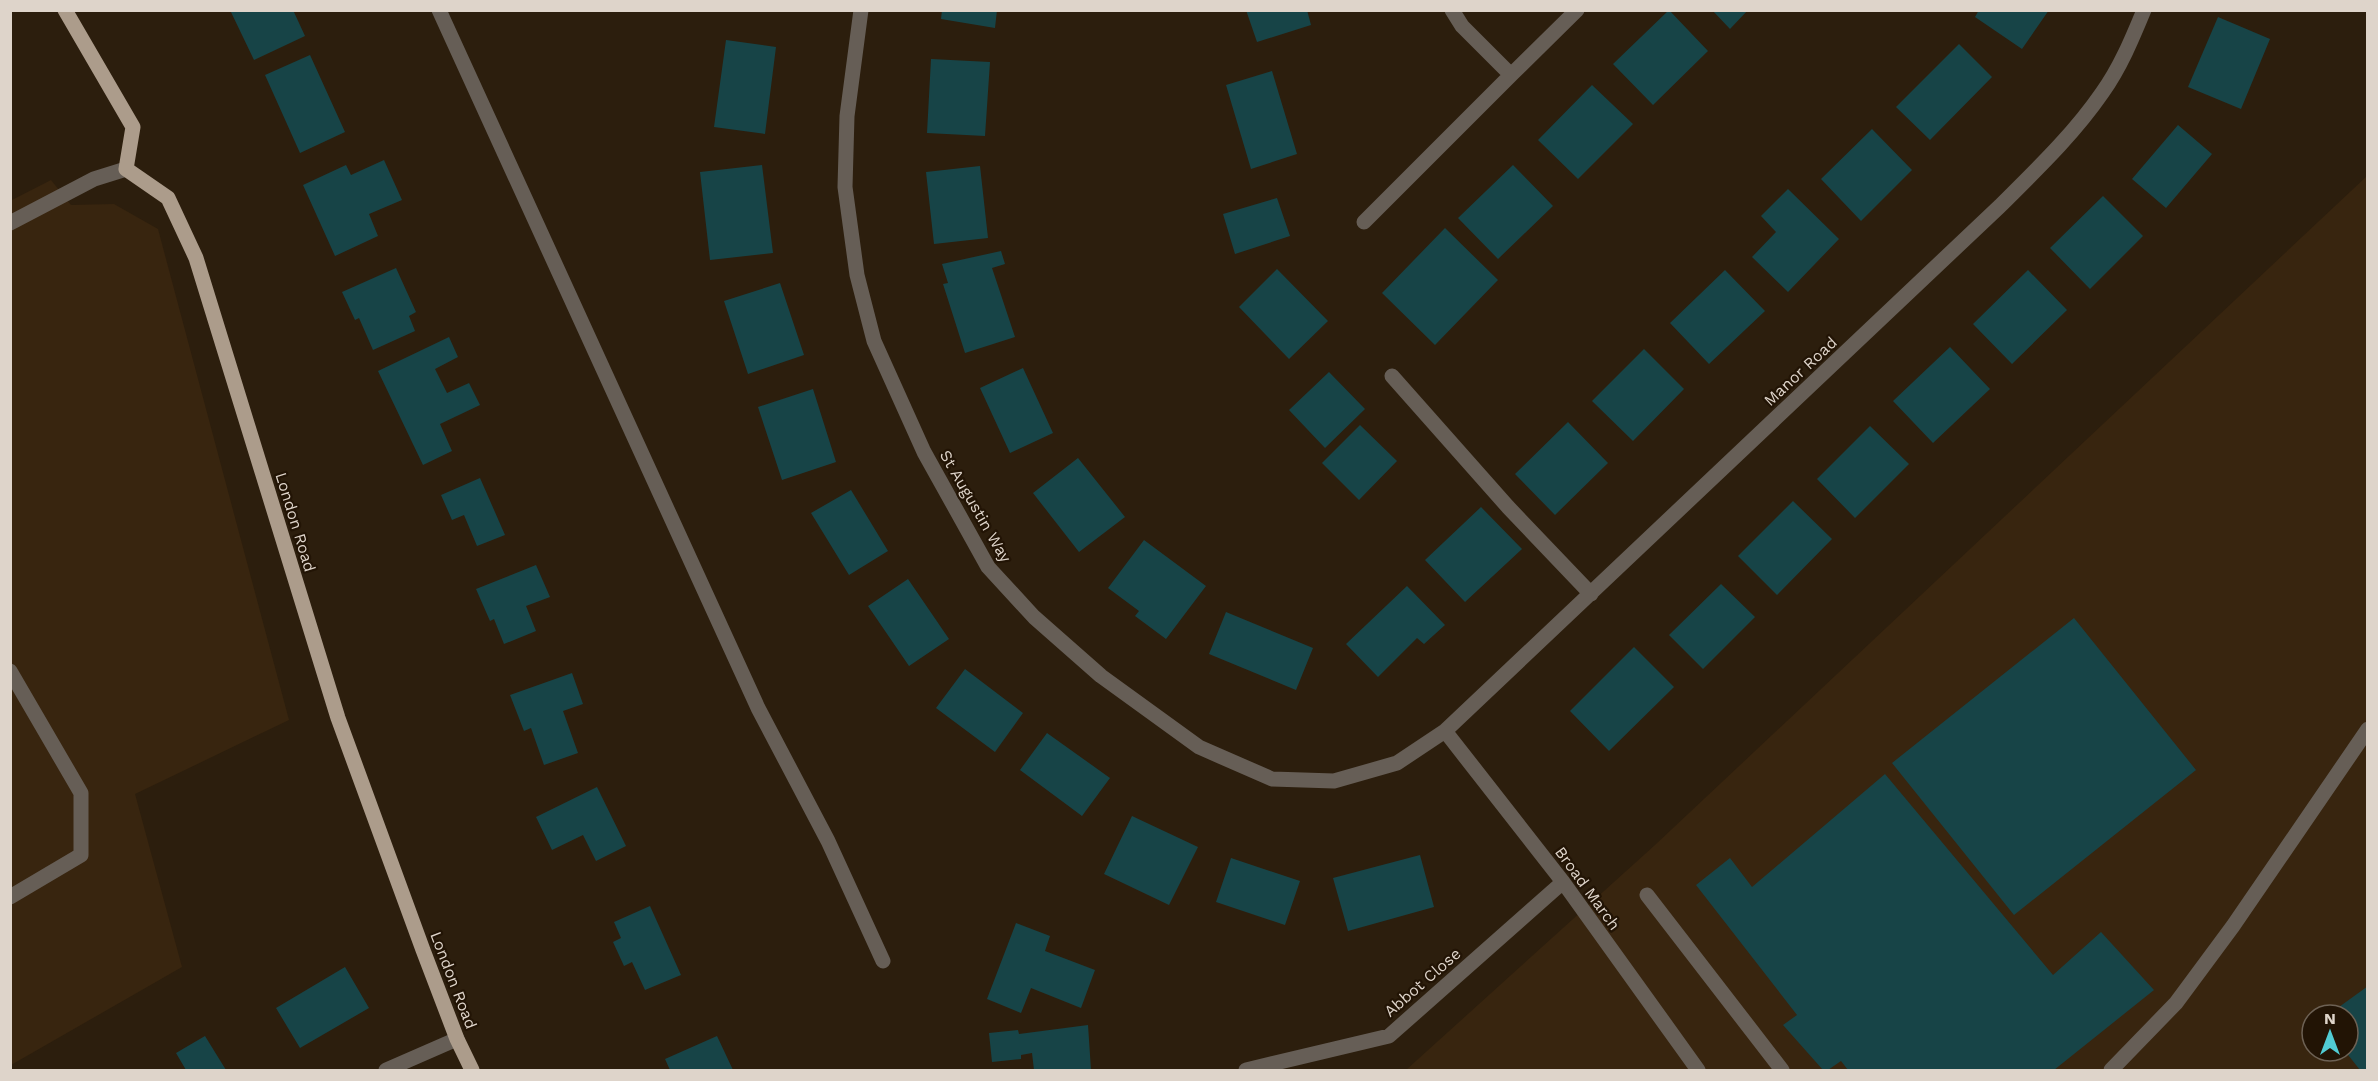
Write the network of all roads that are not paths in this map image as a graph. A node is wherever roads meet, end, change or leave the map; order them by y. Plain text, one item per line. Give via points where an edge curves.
1 (65, 10) edge
2 (439, 10) edge
3 (861, 10) edge
4 (1452, 10) edge
5 (1577, 10) edge
6 (2144, 10) edge
7 (1511, 75) junction
8 (126, 169) junction
9 (1364, 222) dead end
10 (10, 223) edge
11 (1392, 376) dead end
12 (1591, 594) junction
13 (10, 671) edge
14 (2367, 729) edge
15 (1445, 731) junction
16 (1563, 882) junction
17 (1647, 895) dead end
18 (10, 897) edge
19 (883, 961) dead end
20 (457, 1039) junction
21 (386, 1071) edge
22 (472, 1071) edge
23 (1246, 1071) edge
24 (1698, 1071) edge
25 (1782, 1071) edge
26 (2111, 1071) edge

1 - 8 main road via 133,127
2 - 19 street via 758,708 828,841
3 - 15 street, St Augustin Way via 847,116 845,188 857,275 874,341 924,452 988,567 1034,617 1101,676 1199,747 1272,779 1334,781 1397,763
4 - 7 street via 1462,26
5 - 7 street
6 - 12 street, Manor Road via 2103,92 2067,138
7 - 9 street
8 - 10 street via 94,179
8 - 20 main road, London Road via 168,198 196,258 338,718
11 - 12 street
12 - 15 street, Manor Road
13 - 18 street via 81,793 81,855
14 - 26 street via 2239,918 2176,1003
15 - 16 street, Broad March
16 - 23 street, Abbot Close via 1389,1036
16 - 24 street, Broad March
17 - 25 street
20 - 21 street
20 - 22 main road, London Road

